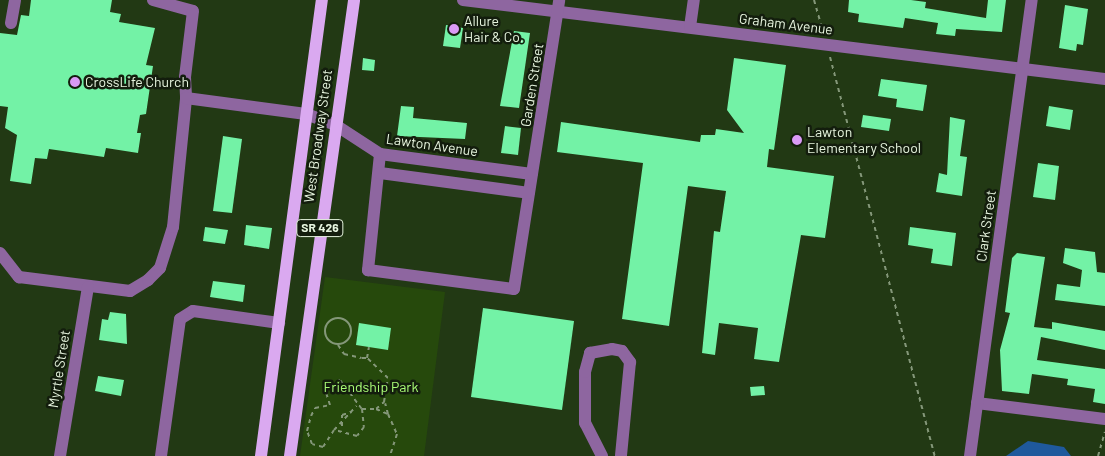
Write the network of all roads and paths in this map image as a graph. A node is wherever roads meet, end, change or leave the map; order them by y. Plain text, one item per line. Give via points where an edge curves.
1 (15, 0) edge
2 (153, 0) edge
3 (322, 0) edge
4 (354, 0) edge
5 (463, 0) edge
6 (694, 0) edge
7 (814, 0) edge
8 (1032, 0) edge
9 (559, 6) edge
10 (12, 23) dead end
11 (690, 27) junction
12 (825, 37) dead end
13 (828, 50) dead end
14 (1022, 69) junction
15 (1105, 79) edge
16 (186, 98) junction
17 (306, 114) junction
18 (334, 124) junction
19 (380, 154) junction
20 (380, 173) junction
21 (532, 174) junction
22 (529, 193) junction
23 (0, 253) edge
24 (88, 287) junction
25 (279, 323) junction
26 (338, 344) junction
27 (368, 347) dead end
28 (367, 358) junction
29 (384, 402) junction
30 (977, 403) junction
31 (356, 406) junction
32 (362, 409) junction
33 (376, 409) junction
34 (352, 412) junction
35 (388, 414) junction
36 (1105, 419) edge
37 (342, 426) junction
38 (334, 430) junction
39 (1105, 432) edge
40 (1104, 448) edge
41 (60, 456) edge
42 (161, 456) edge
43 (262, 456) edge
44 (290, 456) edge
45 (390, 456) edge
46 (602, 456) edge
47 (621, 456) edge
48 (935, 456) edge
49 (970, 456) edge
50 (1098, 456) edge

1 - 10 street
2 - 16 street via 193,11 184,77
3 - 17 main road, West Broadway Street / SR 426
4 - 18 main road, West Broadway Street / SR 426
5 - 9 street, Graham Avenue
6 - 11 street
7 - 12 path
8 - 14 street, Clark Street
9 - 11 street, Graham Avenue
9 - 21 street, Garden Street
11 - 14 street, Graham Avenue
13 - 48 path
14 - 15 street, Graham Avenue
14 - 30 street, Clark Street
16 - 17 street, Lawton Avenue
16 - 24 street via 173,227 160,268 130,292
17 - 18 street, Lawton Avenue
17 - 25 main road, West Broadway Street / SR 426
18 - 19 street, Lawton Avenue
18 - 44 main road, West Broadway Street / SR 426
19 - 20 street
19 - 21 street, Lawton Avenue
20 - 22 street
20 - 22 street, Garden Street via 368,270 514,289
21 - 22 street, Garden Street
23 - 24 street via 19,277
24 - 41 street, Myrtle Street
25 - 42 street via 193,311 180,319
25 - 43 main road, West Broadway Street / SR 426
26 - 26 path via 325,334 329,321 337,318 345,319 352,329 348,340
26 - 28 path via 344,354
27 - 28 path
28 - 29 path via 388,378
29 - 33 path
29 - 35 path
30 - 36 street
30 - 49 street, Clark Street
31 - 32 path
31 - 34 path
31 - 38 path via 340,380 325,390 330,405 315,408 308,438 314,446 323,447
32 - 33 path
32 - 38 path via 364,427 357,436
33 - 35 path
34 - 37 path
34 - 37 path via 342,414
35 - 45 path via 397,434
37 - 38 path
39 - 40 path
40 - 50 path
46 - 47 street via 585,424 585,372 590,353 612,349 622,351 630,362

